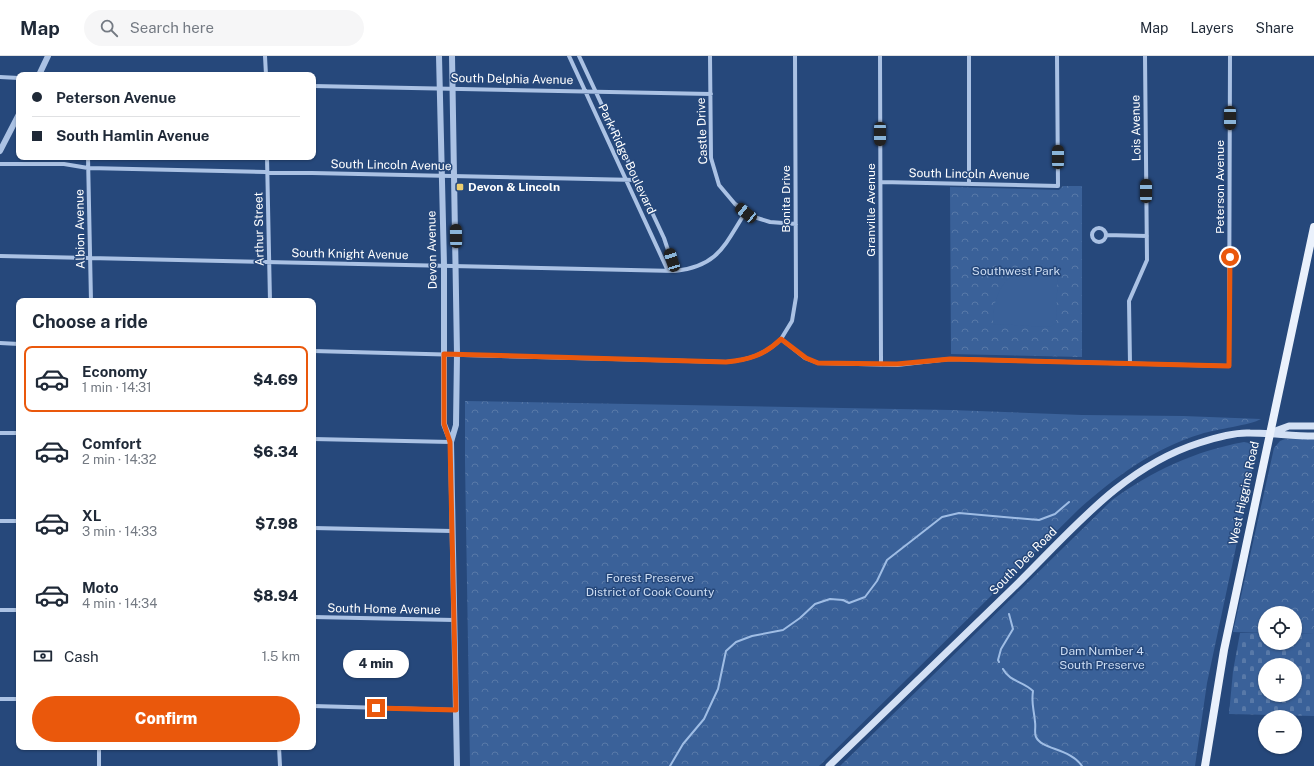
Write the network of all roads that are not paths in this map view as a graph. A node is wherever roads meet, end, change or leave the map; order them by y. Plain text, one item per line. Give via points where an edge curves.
1 (48, 56) edge
2 (265, 56) edge
3 (439, 56) edge
4 (452, 56) edge
5 (569, 56) edge
6 (579, 56) edge
7 (710, 56) edge
8 (795, 56) edge
9 (880, 56) edge
10 (968, 56) edge
11 (1057, 56) edge
12 (1145, 56) edge
13 (1230, 56) edge
14 (40, 72) edge
15 (266, 72) edge
16 (0, 77) edge
17 (16, 78) edge
18 (316, 86) edge
19 (440, 88) junction
20 (452, 88) junction
21 (585, 91) junction
22 (595, 92) junction
23 (711, 94) junction
24 (16, 120) edge
25 (0, 151) edge
26 (88, 160) edge
27 (267, 160) edge
28 (0, 164) edge
29 (88, 168) junction
30 (268, 173) junction
31 (442, 176) junction
32 (455, 176) junction
33 (626, 180) junction
34 (637, 180) junction
35 (881, 182) junction
36 (969, 184) junction
37 (746, 213) junction
38 (796, 224) junction
39 (1314, 227) edge
40 (1106, 235) dead end
41 (1147, 236) junction
42 (0, 256) edge
43 (90, 257) junction
44 (270, 263) junction
45 (444, 265) junction
46 (456, 266) junction
47 (668, 271) junction
48 (675, 271) junction
49 (91, 298) edge
50 (270, 298) edge
51 (781, 339) junction
52 (0, 343) edge
53 (16, 344) edge
54 (316, 351) edge
55 (444, 354) junction
56 (457, 354) junction
57 (1130, 364) junction
58 (881, 365) junction
59 (1314, 426) edge
60 (0, 433) edge
61 (16, 433) edge
62 (1269, 434) junction
63 (1314, 436) edge
64 (316, 439) edge
65 (450, 442) junction
66 (0, 521) edge
67 (16, 521) edge
68 (316, 528) edge
69 (452, 531) junction
70 (0, 610) edge
71 (16, 610) edge
72 (316, 617) edge
73 (454, 620) junction
74 (0, 699) edge
75 (16, 699) edge
76 (316, 706) edge
77 (456, 710) junction
78 (99, 750) edge
79 (279, 750) edge
80 (99, 766) edge
81 (280, 766) edge
82 (457, 766) edge
83 (829, 766) edge
84 (1205, 766) edge

1 - 14 street
2 - 15 street
3 - 19 street, Devon Avenue
4 - 20 street, Devon Avenue
5 - 21 street, Park Ridge Boulevard
6 - 22 street, Park Ridge Boulevard
7 - 23 street, Castle Drive
8 - 38 street, Bonita Drive
9 - 35 street, Granville Avenue
10 - 36 street
11 - 36 street, South Lincoln Avenue via 1058,186
12 - 41 street, Lois Avenue
13 - 57 street, Peterson Avenue via 1229,366
16 - 17 street
18 - 19 street, South Delphia Avenue
19 - 20 street, South Delphia Avenue
19 - 31 street, Devon Avenue
20 - 21 street, South Delphia Avenue
20 - 32 street, Devon Avenue
21 - 22 street, South Delphia Avenue
21 - 33 street, Park Ridge Boulevard
22 - 23 street, South Delphia Avenue
22 - 34 street, Park Ridge Boulevard
23 - 37 street, Castle Drive via 713,167 723,191
24 - 25 street
26 - 29 street, Albion Avenue
27 - 30 street, Arthur Street
28 - 29 street, South Lincoln Avenue via 64,164
29 - 30 street, South Lincoln Avenue
29 - 43 street, Albion Avenue
30 - 31 street, South Lincoln Avenue
30 - 44 street, Arthur Street
31 - 32 street, South Lincoln Avenue
31 - 45 street, Devon Avenue
32 - 33 street, South Lincoln Avenue
32 - 46 street, Devon Avenue
33 - 34 street, South Lincoln Avenue
33 - 47 street, Park Ridge Boulevard
34 - 48 street, Park Ridge Boulevard via 664,238
35 - 36 street, South Lincoln Avenue
35 - 58 street, Granville Avenue
37 - 38 street, Castle Drive via 762,220
37 - 48 street, South Knight Avenue via 719,253 711,260 694,268
38 - 51 street, Bonita Drive via 795,310 788,330
39 - 62 main road, West Higgins Road
40 - 41 street
41 - 57 street, Lois Avenue via 1147,260 1129,301
42 - 43 street, South Knight Avenue
43 - 44 street, South Knight Avenue
43 - 49 street, Albion Avenue
44 - 45 street, South Knight Avenue
44 - 50 street, Arthur Street
45 - 46 street, South Knight Avenue
45 - 55 street, Devon Avenue
46 - 47 street, South Knight Avenue
46 - 56 street, Devon Avenue
47 - 48 street, South Knight Avenue
51 - 56 street, Bonita Drive via 758,356 726,362
51 - 58 street via 811,361
52 - 53 street
54 - 55 street, Bonita Drive
55 - 56 street, Bonita Drive
55 - 65 street, Devon Avenue via 444,424
56 - 65 street, Devon Avenue via 456,425
57 - 58 street via 950,359
59 - 62 main road via 1289,426
60 - 61 street
62 - 63 main road, South Dee Road
62 - 83 main road, South Dee Road via 1248,432 1200,442 1159,460 1134,475 1085,514
62 - 84 main road, West Higgins Road via 1224,650
64 - 65 street
65 - 69 street, Devon Avenue
66 - 67 street
68 - 69 street
69 - 73 street, Devon Avenue
70 - 71 street
72 - 73 street, South Home Avenue
73 - 77 street, Devon Avenue
74 - 75 street
76 - 77 street
77 - 82 street, Devon Avenue
78 - 80 street
79 - 81 street

